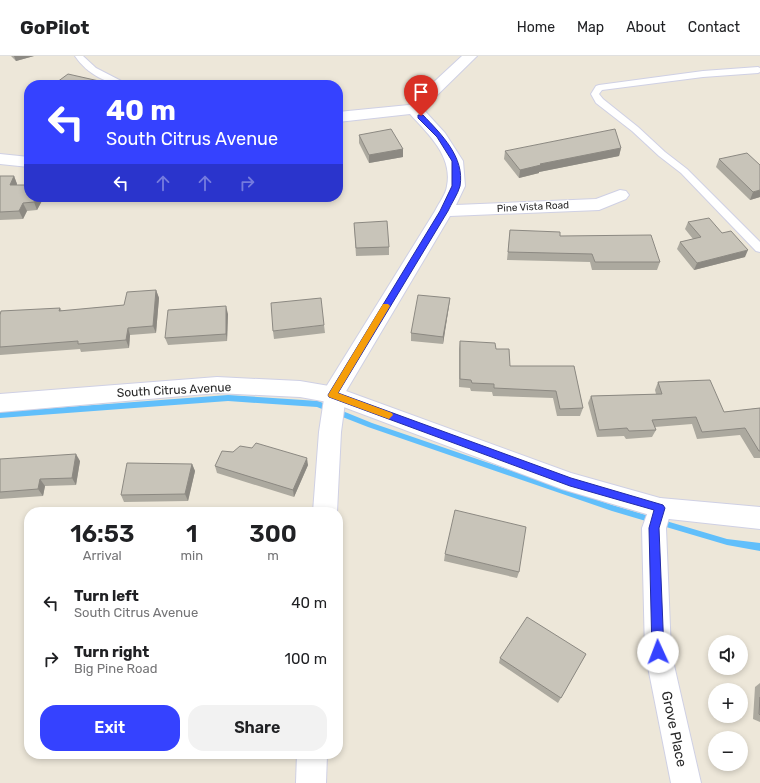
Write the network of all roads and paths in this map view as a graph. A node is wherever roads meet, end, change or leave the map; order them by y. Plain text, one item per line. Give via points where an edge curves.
1 (78, 56) edge
2 (470, 56) edge
3 (758, 70) dead end
4 (115, 80) edge
5 (414, 109) junction
6 (343, 116) edge
7 (0, 159) edge
8 (24, 161) edge
9 (620, 195) dead end
10 (444, 211) junction
11 (760, 248) edge
12 (334, 395) junction
13 (0, 403) edge
14 (325, 507) edge
15 (660, 508) junction
16 (760, 518) edge
17 (312, 759) edge
18 (311, 783) edge
19 (686, 783) edge

1 - 4 lane via 94,70
2 - 5 street
3 - 11 lane via 703,74 599,88 595,94 599,101 684,172
5 - 6 street
5 - 10 street via 439,136 455,161 456,186
7 - 8 street
9 - 10 street, Pine Vista Road via 599,204
10 - 12 street
12 - 13 street, South Citrus Avenue via 300,389 217,385
12 - 14 street
12 - 15 street, South Citrus Avenue via 570,482
15 - 16 street, South Citrus Avenue
15 - 19 street, Grove Place via 654,528 658,652
17 - 18 street

